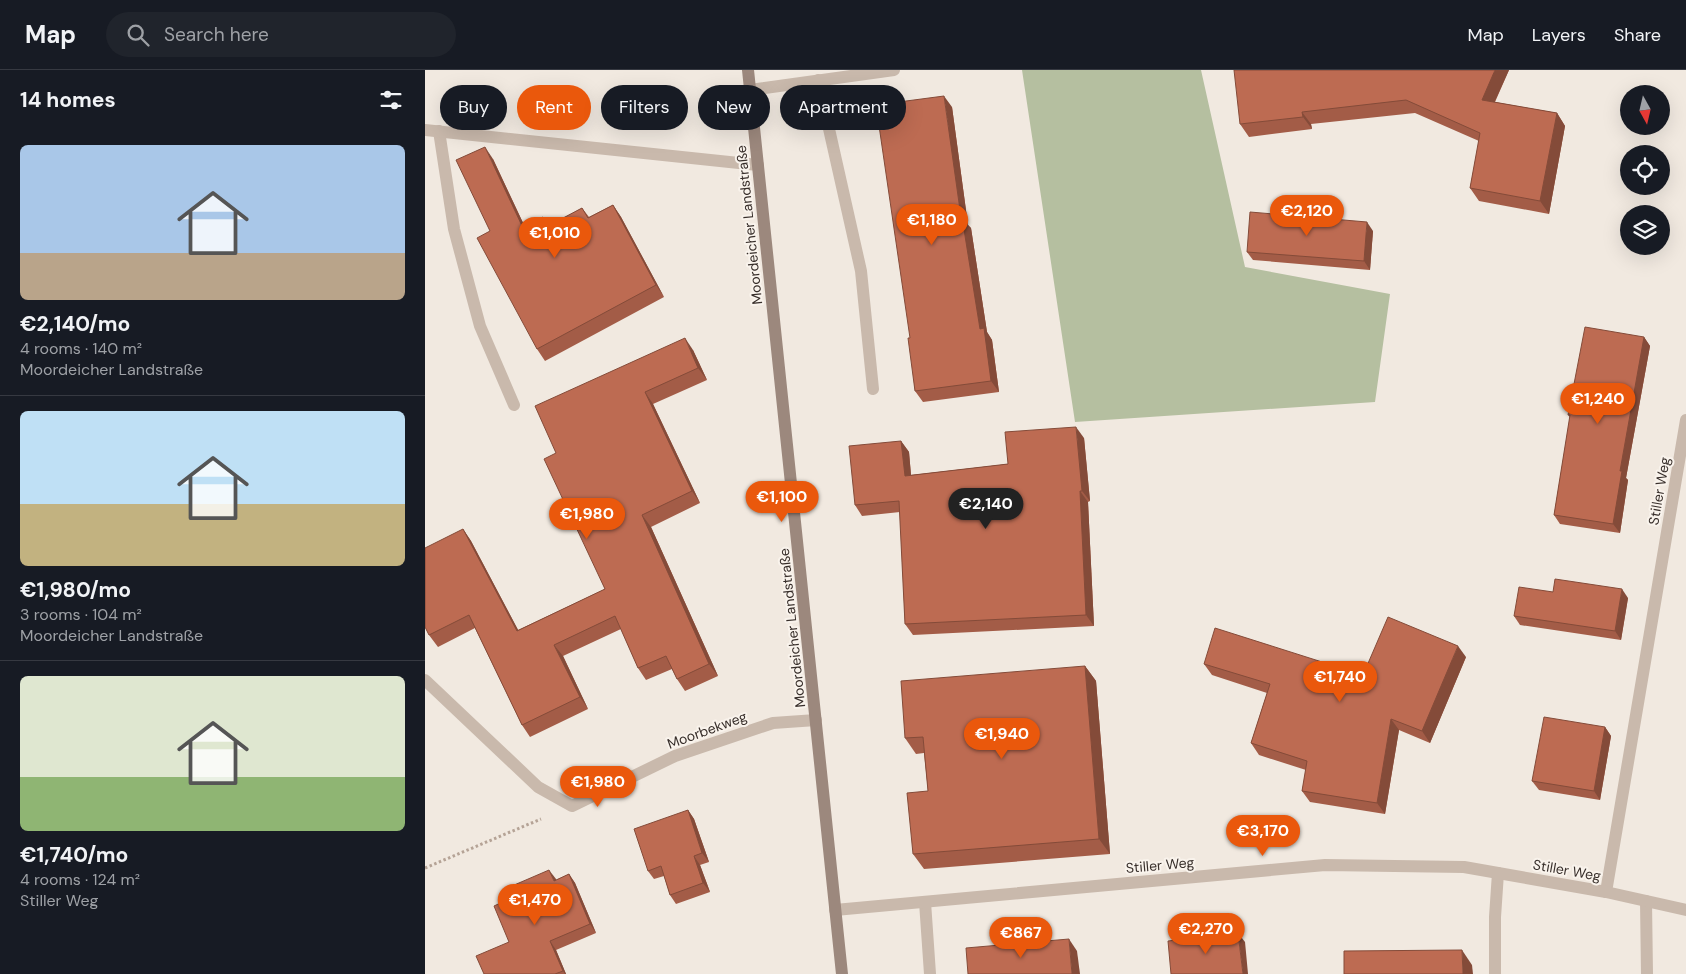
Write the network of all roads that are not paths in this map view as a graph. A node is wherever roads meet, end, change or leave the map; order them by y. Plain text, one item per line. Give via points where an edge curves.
1 (748, 70) edge
2 (894, 70) edge
3 (818, 80) junction
4 (750, 85) edge
5 (770, 87) edge
6 (425, 130) edge
7 (754, 130) edge
8 (439, 131) junction
9 (758, 165) junction
10 (873, 389) dead end
11 (514, 405) dead end
12 (1686, 420) edge
13 (425, 680) edge
14 (817, 720) junction
15 (1498, 873) junction
16 (1606, 892) junction
17 (1646, 901) junction
18 (925, 902) junction
19 (835, 910) junction
20 (1686, 910) edge
21 (842, 974) edge
22 (930, 974) edge
23 (1495, 974) edge
24 (1647, 974) edge

1 - 4 main road, Moordeicher Landstraße
2 - 3 street
3 - 5 street
3 - 10 street via 861,271
6 - 8 street
7 - 9 main road, Moordeicher Landstraße
8 - 9 street
8 - 11 street via 454,229 480,326
9 - 14 main road, Moordeicher Landstraße
12 - 16 street, Stiller Weg
13 - 14 street, Moorbekweg via 538,787 572,806 675,756 773,723
14 - 19 main road, Moordeicher Landstraße
15 - 16 street, Stiller Weg
15 - 18 street, Stiller Weg via 1464,867 1325,865
15 - 23 street
16 - 17 street, Stiller Weg
17 - 20 street, Stiller Weg
17 - 24 street
18 - 19 street, Stiller Weg
18 - 22 street
19 - 21 main road, Moordeicher Landstraße

